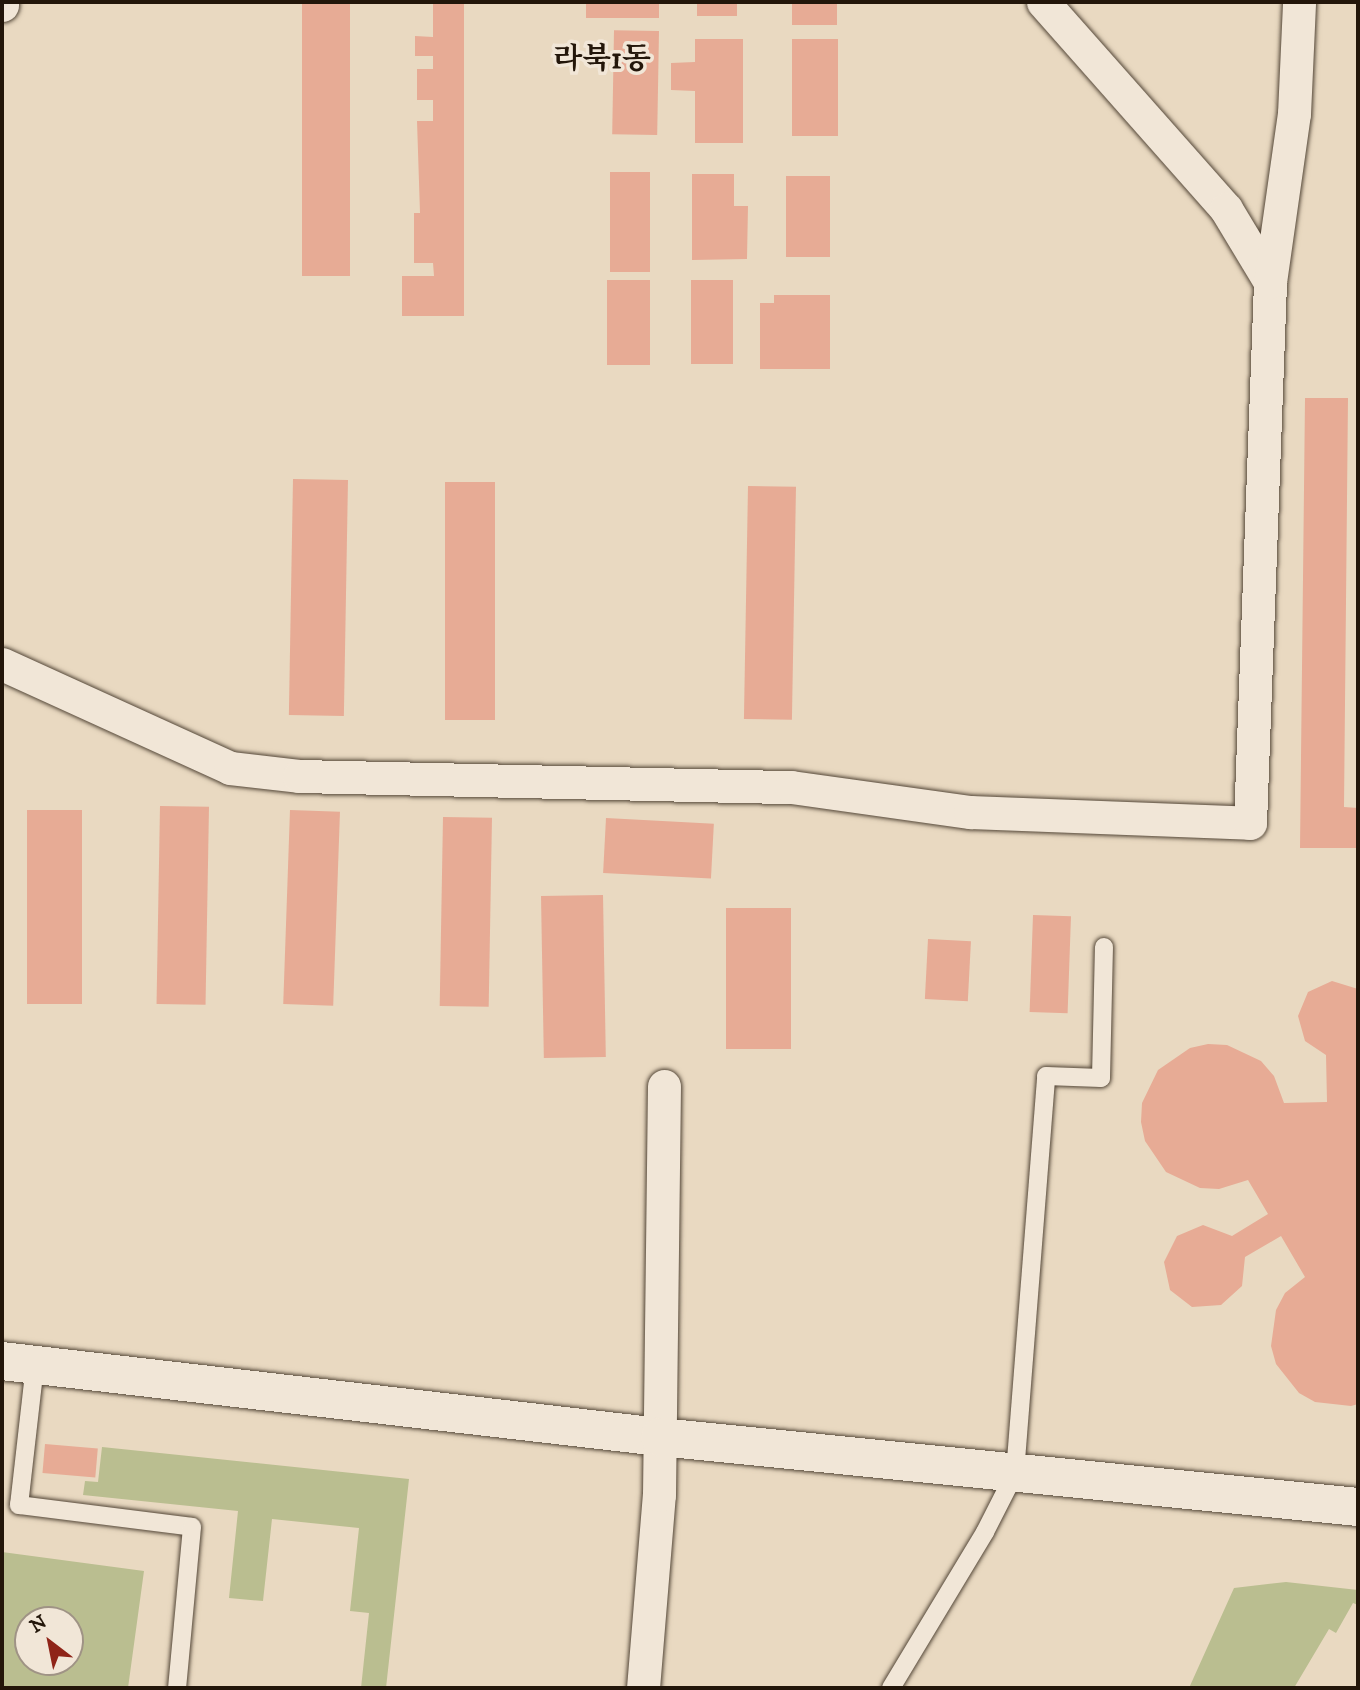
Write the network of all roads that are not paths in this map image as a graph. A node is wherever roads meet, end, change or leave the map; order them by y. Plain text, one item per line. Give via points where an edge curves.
1 (1043, 2) edge
2 (1299, 2) edge
3 (1270, 282) junction
4 (2, 664) edge
5 (1104, 947) dead end
6 (664, 1086) dead end
7 (18, 1363) edge
8 (660, 1437) junction
9 (1015, 1473) junction
10 (1358, 1507) edge
11 (177, 1688) edge
12 (643, 1688) edge
13 (891, 1688) edge

1 - 3 street via 1226,209
2 - 3 street via 1294,114
3 - 4 street via 1250,823 970,812 791,787 299,776 230,768
5 - 9 lane via 1101,1078 1046,1076
6 - 8 street
7 - 8 street
7 - 11 lane via 19,1505 192,1527
8 - 9 street
8 - 12 street
9 - 10 street
9 - 13 lane

